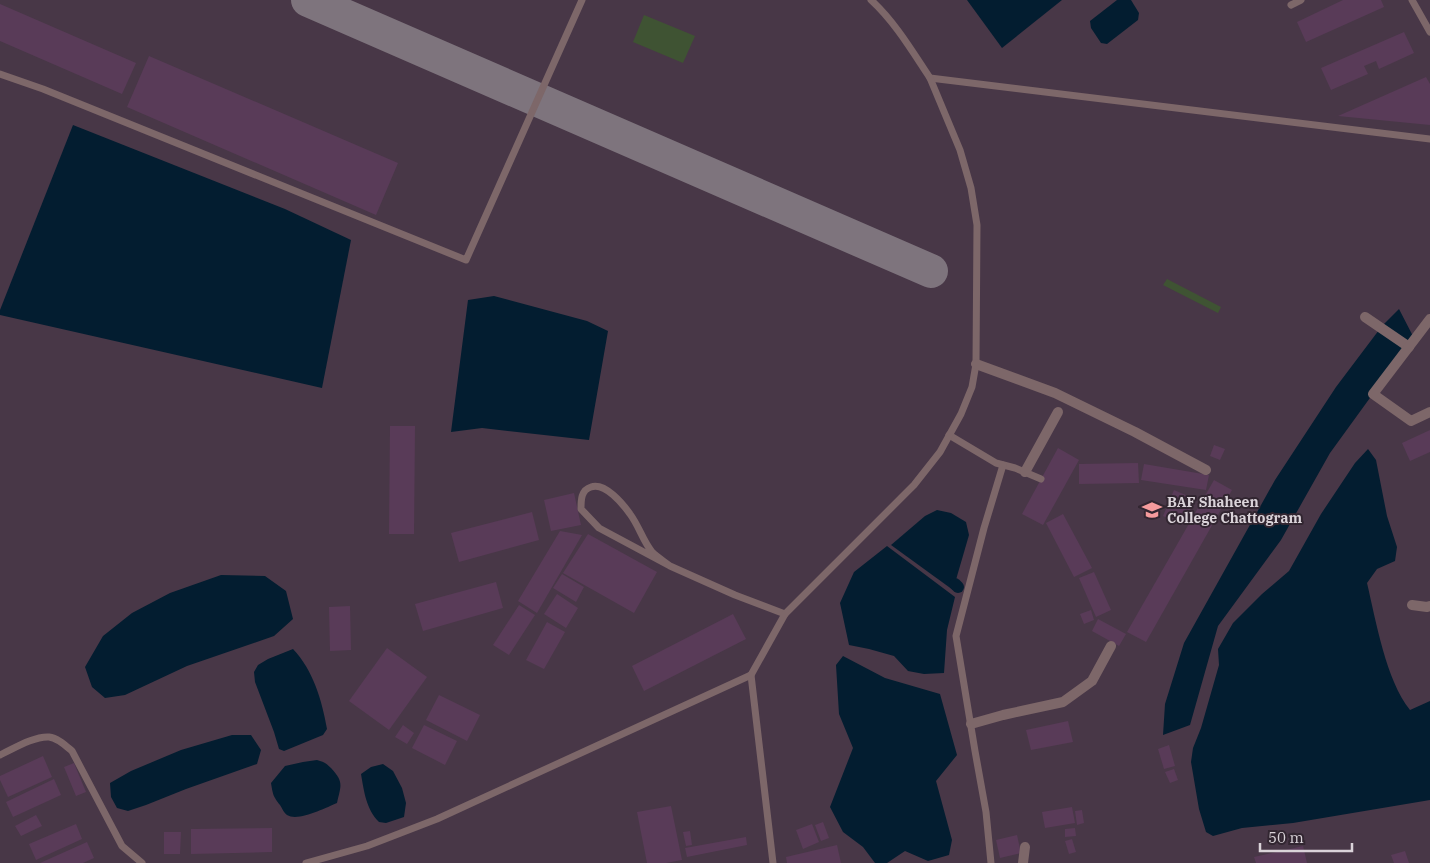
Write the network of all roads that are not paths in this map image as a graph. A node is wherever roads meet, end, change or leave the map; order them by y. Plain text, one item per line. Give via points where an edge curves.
1 (582, 0) edge
2 (872, 0) edge
3 (1301, 0) edge
4 (1412, 0) edge
5 (1291, 4) dead end
6 (1430, 32) edge
7 (0, 74) edge
8 (930, 78) junction
9 (1430, 139) edge
10 (1366, 317) dead end
11 (1430, 319) edge
12 (1409, 347) junction
13 (976, 364) junction
14 (1058, 412) dead end
15 (1430, 412) edge
16 (949, 436) junction
17 (1003, 465) junction
18 (1206, 470) dead end
19 (1025, 472) junction
20 (1041, 479) dead end
21 (670, 566) junction
22 (1412, 605) dead end
23 (1430, 606) edge
24 (785, 614) junction
25 (1111, 646) dead end
26 (751, 675) junction
27 (971, 724) junction
28 (0, 755) edge
29 (1025, 847) dead end
30 (142, 863) edge
31 (306, 863) edge
32 (773, 863) edge
33 (991, 863) edge
34 (1023, 863) edge

1 - 7 lane via 466,260 52,92
2 - 8 lane via 902,36
3 - 5 lane
4 - 6 lane
8 - 9 lane
8 - 13 lane via 960,150 977,225
10 - 12 street
11 - 12 street
12 - 15 street via 1373,394 1411,421
13 - 16 lane via 972,387
13 - 18 street via 1055,393
14 - 19 street
16 - 17 lane
16 - 24 lane via 914,485
17 - 19 lane
17 - 27 lane via 956,636
19 - 20 lane
21 - 21 lane via 652,552 631,515 603,487 588,488 581,496 581,509 599,528
21 - 24 lane
22 - 23 street
24 - 26 lane
25 - 27 street via 1092,681 1063,702
26 - 31 lane via 438,819 367,846
26 - 32 lane
27 - 33 lane
28 - 30 lane via 36,739 49,737 61,742 72,751 122,846
29 - 34 street

